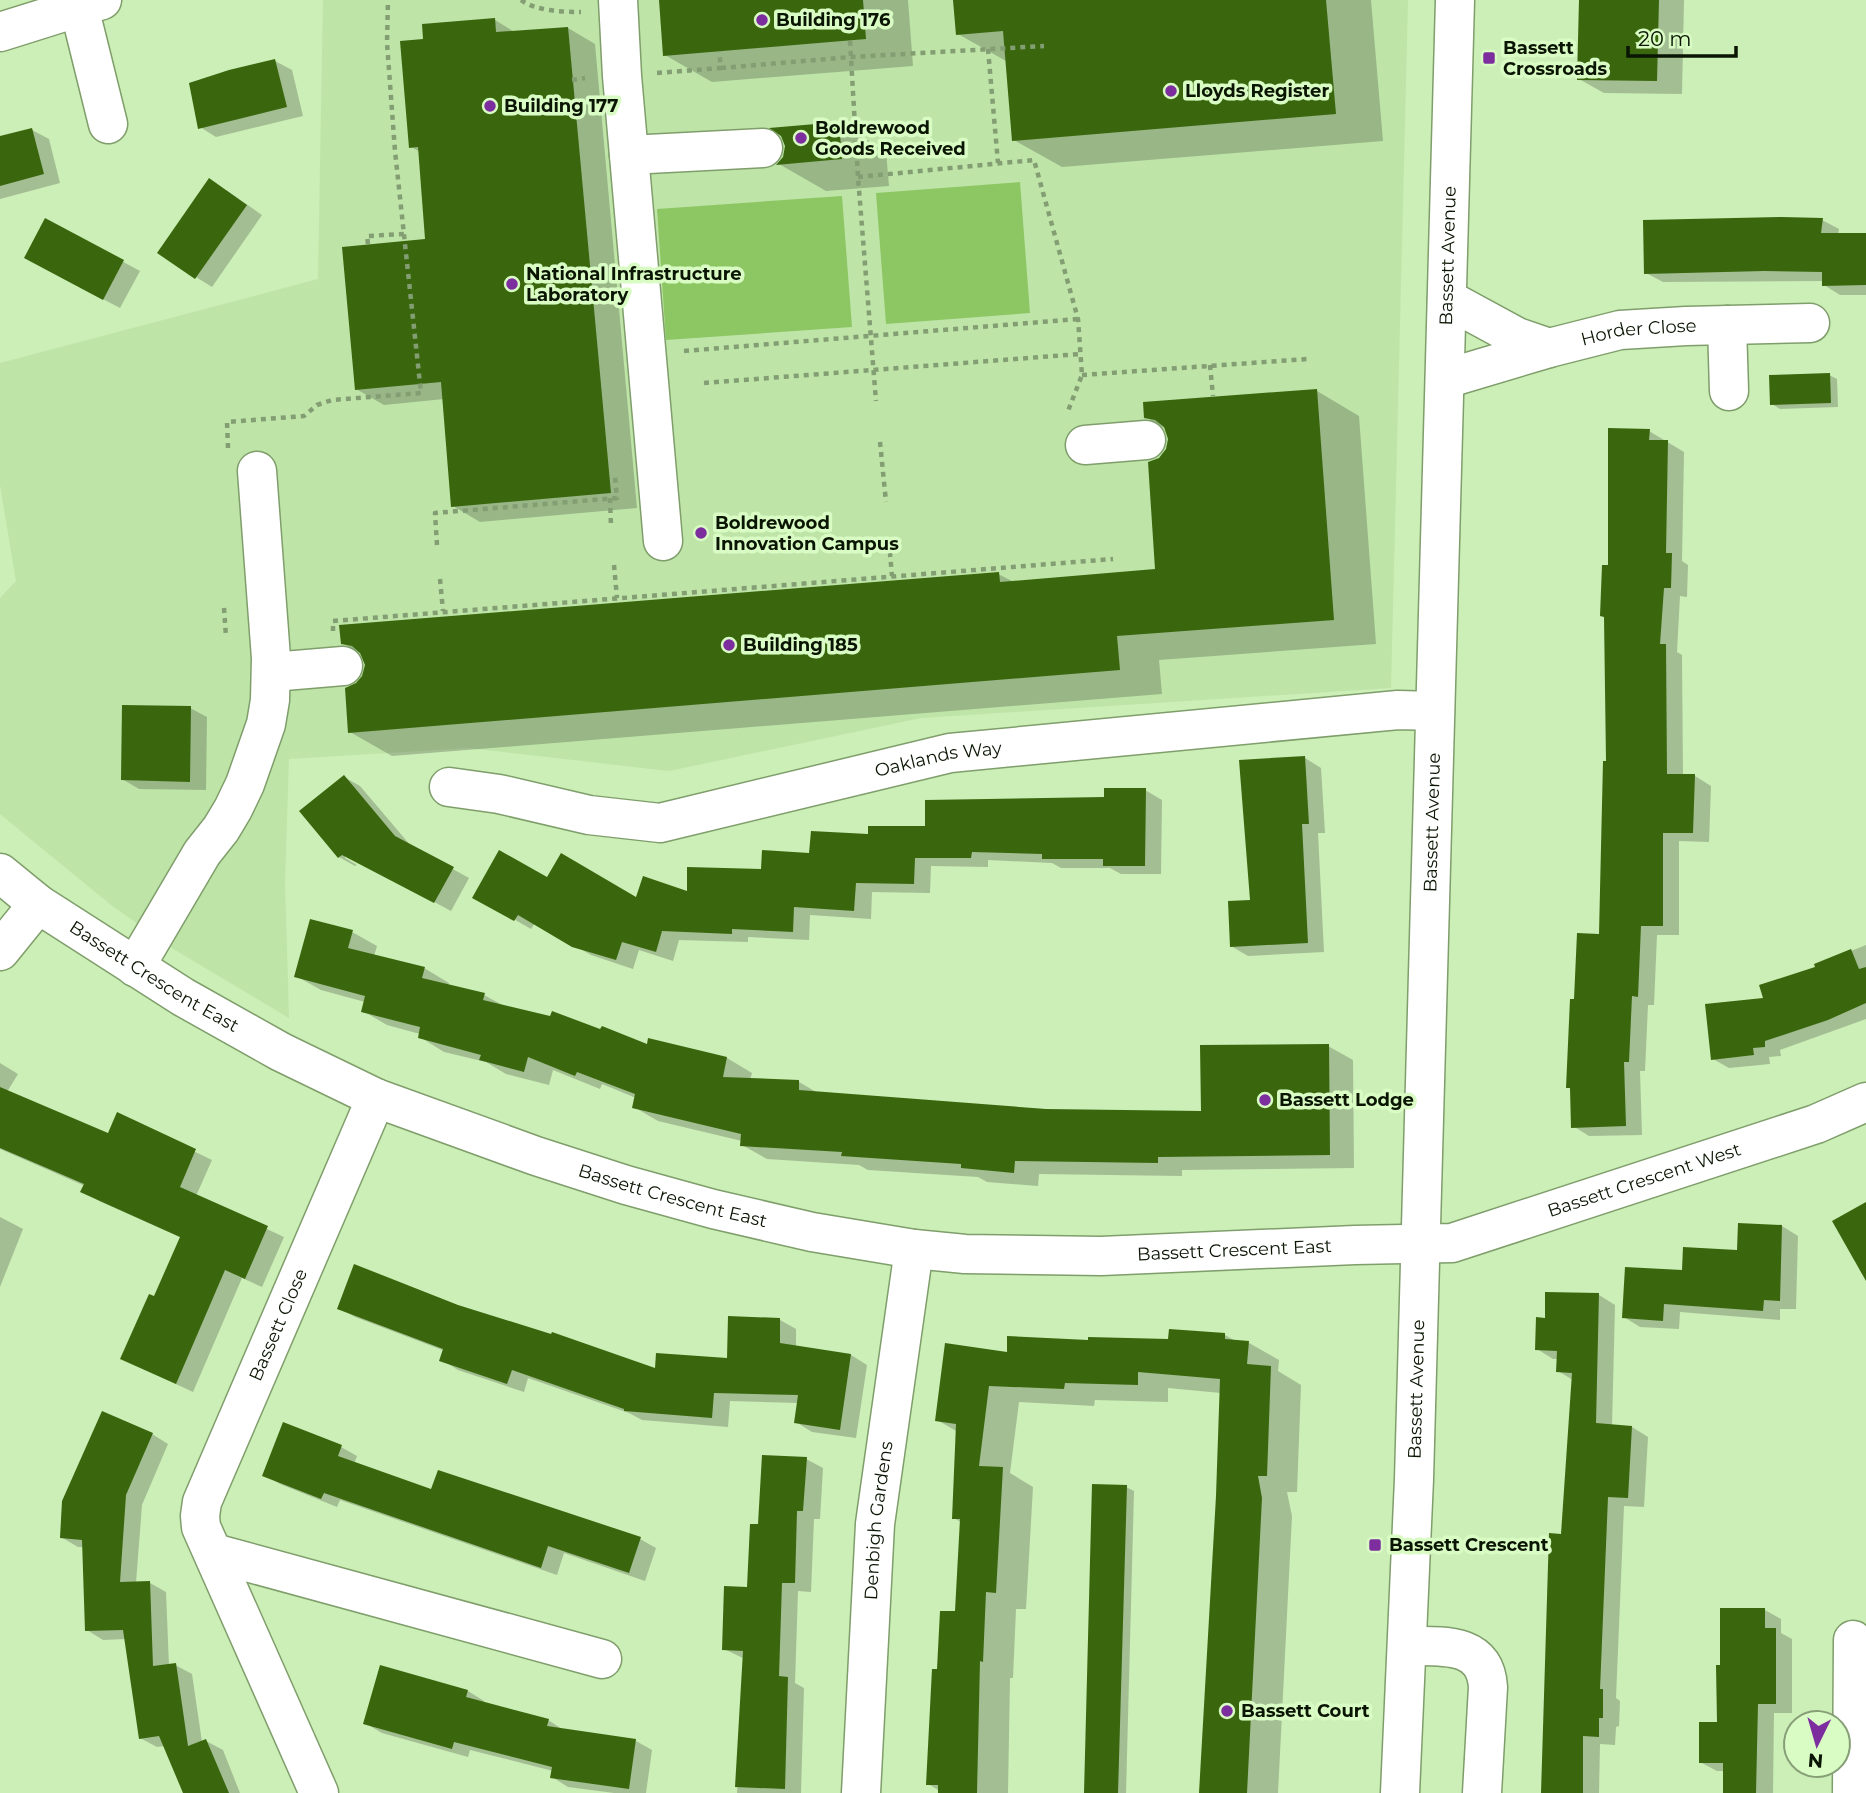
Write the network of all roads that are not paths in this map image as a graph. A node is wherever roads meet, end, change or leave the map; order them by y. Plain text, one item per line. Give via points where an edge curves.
1 (1455, 0) edge
2 (90, 4) edge
3 (603, 6) edge
4 (0, 32) edge
5 (108, 124) dead end
6 (763, 148) dead end
7 (629, 155) junction
8 (1447, 299) junction
9 (1810, 323) dead end
10 (1727, 325) junction
11 (1549, 348) junction
12 (1445, 379) junction
13 (1728, 391) dead end
14 (1076, 429) road end
15 (1146, 440) dead end
16 (243, 463) road end
17 (663, 541) dead end
18 (339, 653) road end
19 (272, 672) junction
20 (1434, 711) junction
21 (449, 787) dead end
22 (0, 873) edge
23 (38, 904) junction
24 (0, 951) edge
25 (135, 967) junction
26 (376, 1098) junction
27 (1866, 1102) edge
28 (1420, 1244) junction
29 (914, 1249) junction
30 (214, 1553) junction
31 (1853, 1640) dead end
32 (1408, 1646) junction
33 (602, 1659) dead end
34 (319, 1793) edge
35 (861, 1793) edge
36 (1400, 1793) edge
37 (1482, 1793) edge
38 (1852, 1793) edge

1 - 8 street, Bassett Avenue
2 - 4 street
2 - 5 street
3 - 7 street
6 - 7 street
7 - 17 street
8 - 11 street via 1517,337
8 - 12 street, Bassett Avenue
9 - 10 street, Horder Close
10 - 11 street, Horder Close via 1620,330
10 - 13 street
11 - 12 street, Horder Close
12 - 20 street, Bassett Avenue
14 - 15 street
16 - 19 street
18 - 19 street
19 - 25 street via 266,724 245,784
20 - 21 street, Oaklands Way via 1398,710 950,753 660,823 589,815
20 - 28 street, Bassett Avenue
22 - 23 street, Bassett Crescent East
23 - 24 street
23 - 25 street, Bassett Crescent East
25 - 26 street, Bassett Crescent East via 281,1052
26 - 29 street, Bassett Crescent East via 638,1189 812,1232
26 - 30 street, Bassett Close via 202,1503 201,1527
27 - 28 street, Bassett Crescent West via 1805,1127 1452,1244
28 - 29 street, Bassett Crescent East via 1101,1256 977,1255
28 - 32 street, Bassett Avenue
29 - 35 street, Denbigh Gardens via 875,1524
30 - 33 street
30 - 34 street, Bassett Close
31 - 38 street
32 - 36 street, Bassett Avenue
32 - 37 street via 1453,1649 1481,1661 1488,1687

